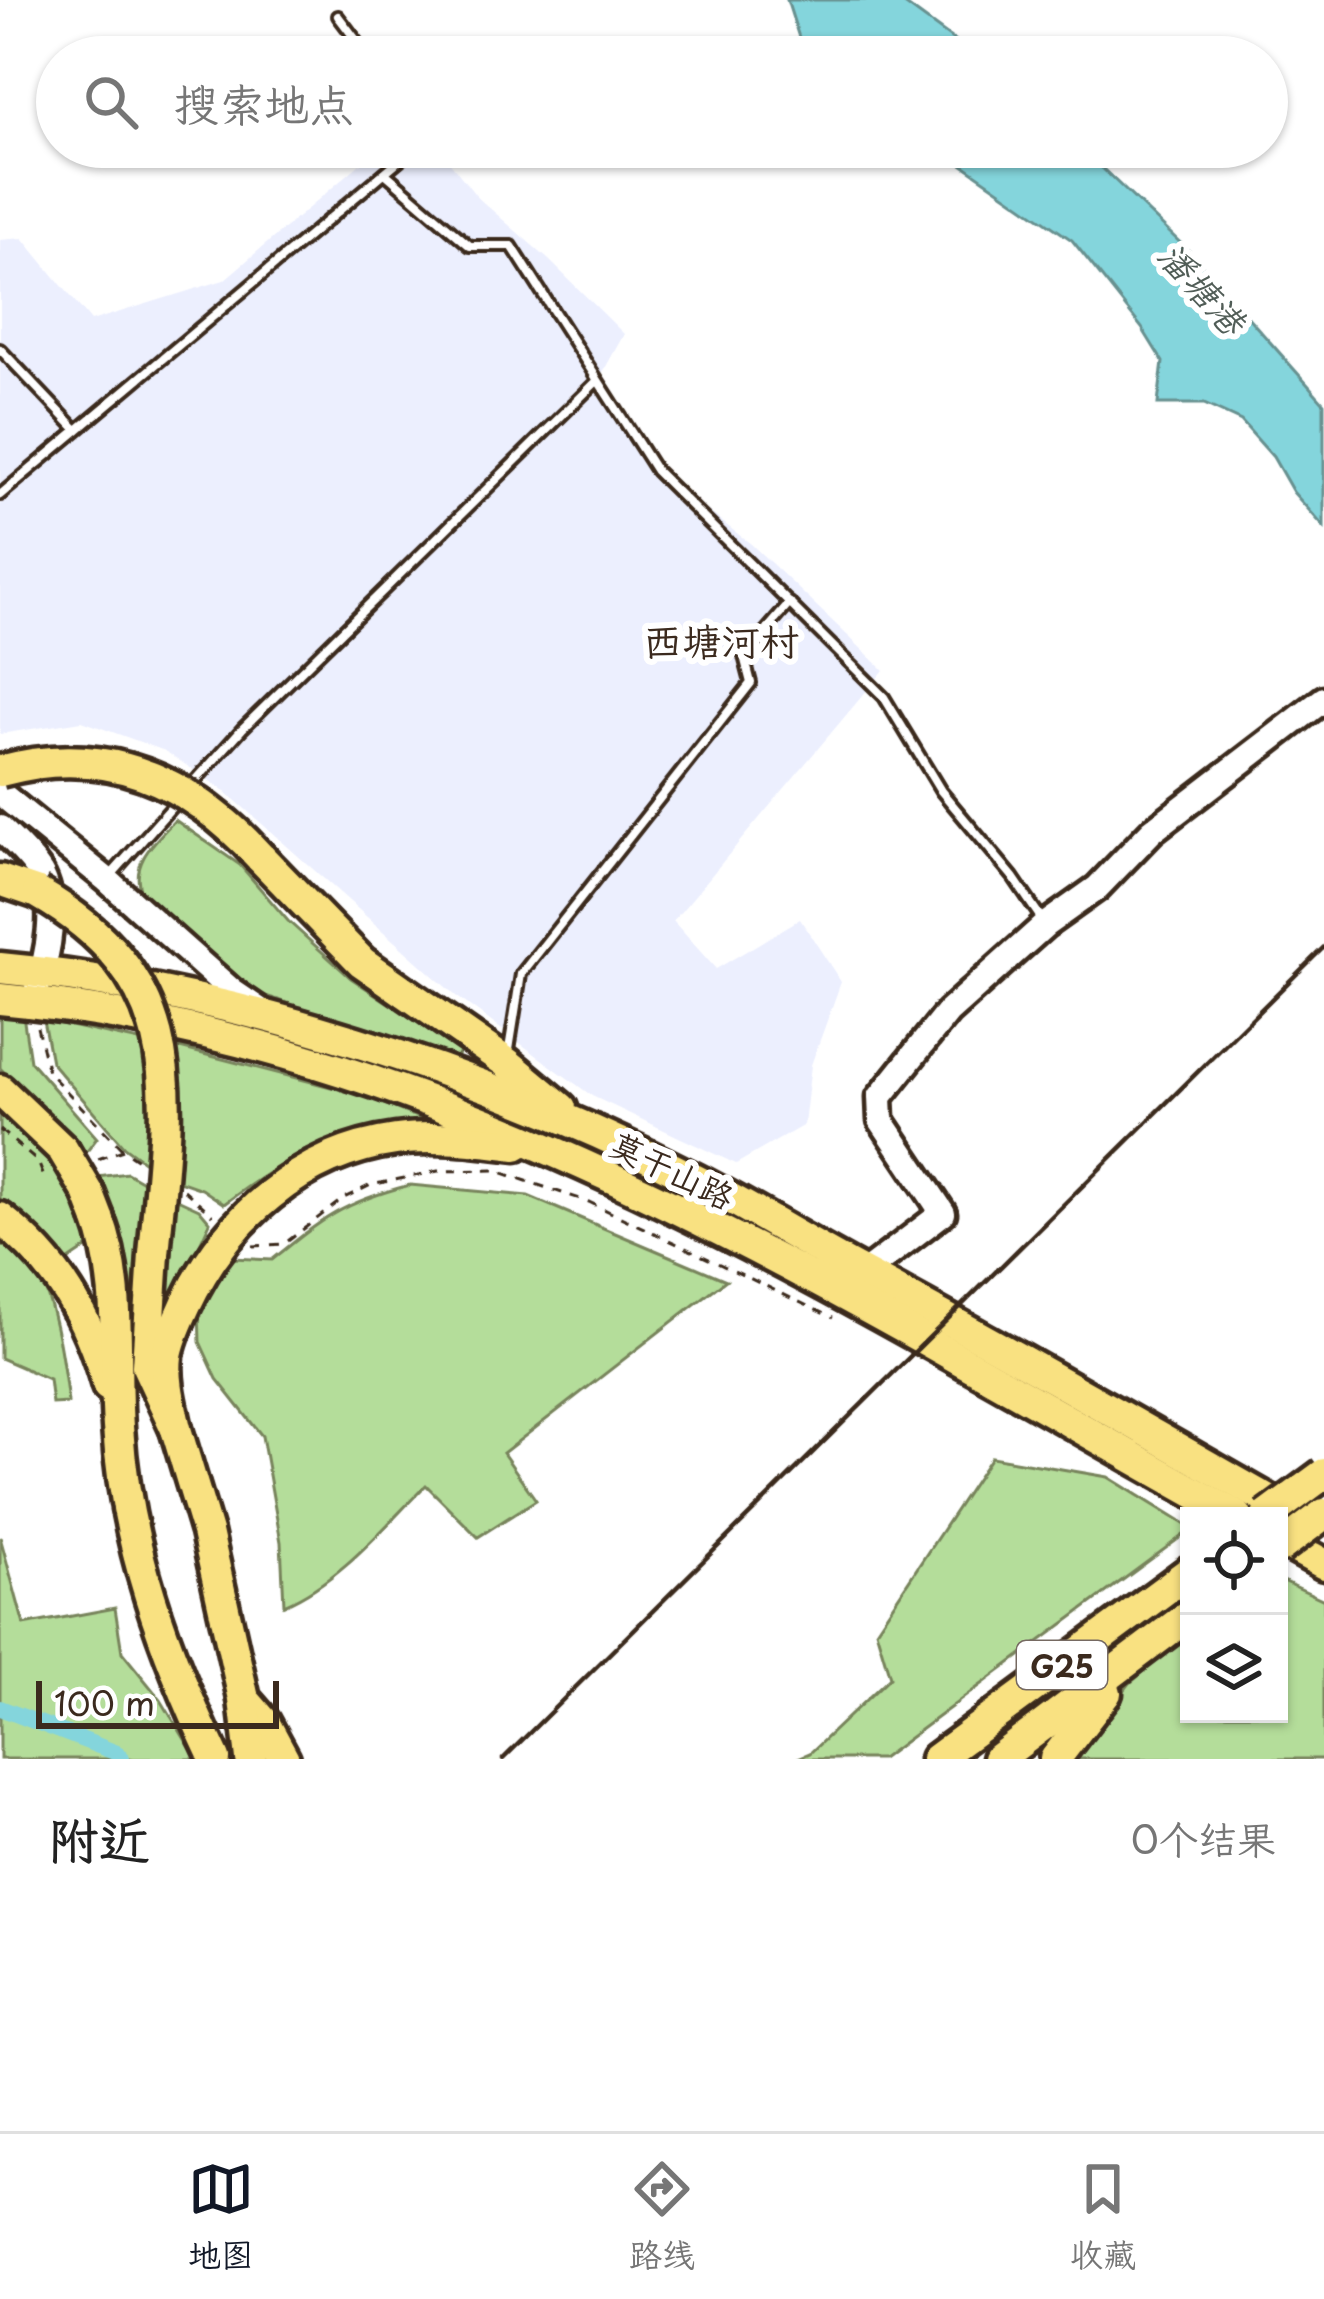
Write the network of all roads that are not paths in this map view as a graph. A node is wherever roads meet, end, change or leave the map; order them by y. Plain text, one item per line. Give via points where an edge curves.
1 (338, 16) dead end
2 (353, 36) edge
3 (390, 168) edge
4 (385, 172) junction
5 (0, 349) edge
6 (597, 381) junction
7 (77, 430) junction
8 (0, 495) edge
9 (790, 603) junction
10 (1324, 698) edge
11 (0, 771) edge
12 (0, 793) edge
13 (0, 827) edge
14 (0, 880) edge
15 (106, 880) junction
16 (1045, 925) junction
17 (0, 968) edge
18 (42, 972) junction
19 (0, 999) edge
20 (32, 1002) junction
21 (273, 1019) junction
22 (507, 1064) junction
23 (0, 1090) edge
24 (589, 1131) junction
25 (553, 1150) junction
26 (0, 1218) edge
27 (863, 1274) junction
28 (176, 1429) junction
29 (118, 1430) junction
30 (1324, 1474) edge
31 (1221, 1507) edge
32 (1279, 1507) edge
33 (1324, 1514) edge
34 (1324, 1532) edge
35 (1288, 1538) edge
36 (1288, 1548) edge
37 (1324, 1564) edge
38 (1180, 1579) edge
39 (1180, 1622) edge
40 (1142, 1650) junction
41 (244, 1699) junction
42 (992, 1715) junction
43 (215, 1759) edge
44 (251, 1759) edge
45 (284, 1759) edge
46 (923, 1759) edge
47 (935, 1759) edge
48 (998, 1759) edge
49 (1055, 1759) edge

1 - 2 lane
3 - 4 lane
4 - 6 lane via 470,246 512,246
4 - 7 lane
5 - 7 lane
6 - 9 lane via 656,471
6 - 15 lane via 242,729
7 - 8 lane
9 - 16 lane via 884,697 941,791
9 - 22 lane via 744,656 751,683 520,974
10 - 16 street
11 - 22 highway, bridge via 77,762 155,778 204,802 362,962
12 - 15 street, 莫干山路
13 - 18 street via 47,889
14 - 28 highway, bridge via 81,918 128,970 150,1012 165,1103 147,1366
15 - 21 street, 莫干山路
16 - 27 street via 948,1012 880,1097 880,1120 943,1214
17 - 18 highway, 莫干山路
18 - 20 street
18 - 21 highway, 莫干山路
19 - 20 highway, 莫干山路
20 - 25 highway, 莫干山路 via 195,1030 348,1070
21 - 24 highway, 莫干山路 via 412,1061
22 - 24 highway
23 - 29 highway, bridge via 63,1150 109,1248
24 - 27 highway, 莫干山路 via 694,1179
25 - 28 highway via 396,1140 335,1155 278,1186 220,1246 172,1335 166,1379
25 - 31 highway, 莫干山路 via 794,1270
26 - 29 highway via 68,1287
27 - 34 highway, 莫干山路
28 - 41 highway
29 - 43 highway via 149,1600
30 - 32 highway, bridge
33 - 35 highway, bridge
36 - 37 highway
38 - 42 highway, G25
39 - 40 highway, G25
40 - 48 highway, G25
40 - 49 highway
41 - 44 highway
41 - 45 highway
42 - 46 highway
42 - 47 highway, G25

